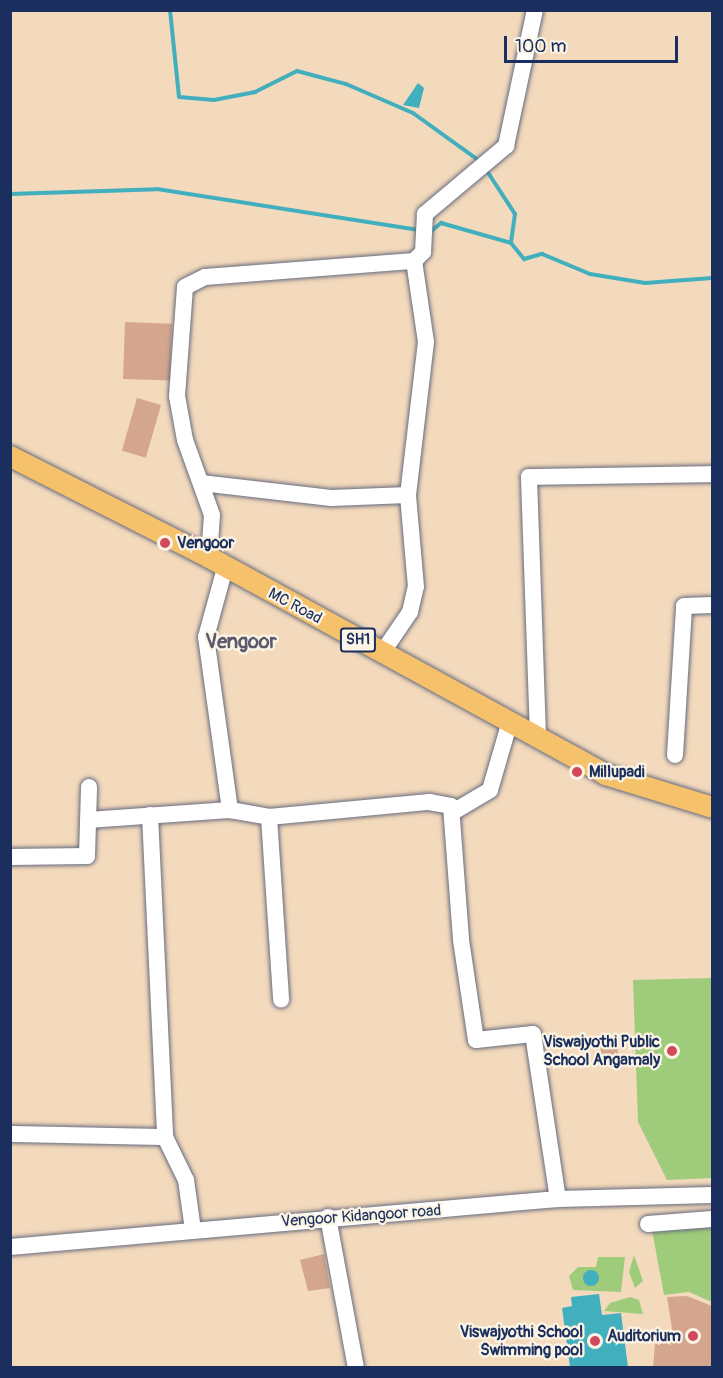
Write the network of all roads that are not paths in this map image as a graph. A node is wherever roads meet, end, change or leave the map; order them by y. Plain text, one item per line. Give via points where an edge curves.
1 (535, 10) edge
2 (414, 261) junction
3 (10, 456) edge
4 (712, 474) edge
5 (201, 483) junction
6 (408, 495) junction
7 (217, 562) junction
8 (712, 605) edge
9 (382, 653) junction
10 (510, 721) junction
11 (538, 736) junction
12 (675, 755) dead end
13 (89, 787) dead end
14 (712, 807) edge
15 (230, 810) junction
16 (453, 812) junction
17 (150, 815) junction
18 (269, 816) junction
19 (88, 820) junction
20 (10, 857) edge
21 (281, 1000) dead end
22 (10, 1134) edge
23 (165, 1137) junction
24 (712, 1195) edge
25 (643, 1197) junction
26 (558, 1199) junction
27 (328, 1217) junction
28 (712, 1219) edge
29 (193, 1230) junction
30 (10, 1247) edge
31 (356, 1368) edge

1 - 2 street via 506,146 426,214 423,252
2 - 5 street via 205,278 185,287 177,396
2 - 6 street via 426,342
3 - 7 main road, MC Road / SH1
4 - 11 street via 529,477
5 - 6 street via 331,498
5 - 7 street via 212,515
6 - 9 street via 416,587 411,612
7 - 9 main road, MC Road / SH1
7 - 15 street via 206,637
8 - 12 street via 684,606
9 - 10 main road, MC Road / SH1
10 - 11 main road, MC Road / SH1
10 - 16 street via 490,790
11 - 14 main road, MC Road / SH1 via 626,782
13 - 19 street
15 - 17 street
15 - 18 street
16 - 18 street via 444,802 429,802
16 - 26 street via 461,940 476,1040 534,1035
17 - 19 street
17 - 23 street
18 - 21 street
19 - 20 street via 87,856
22 - 23 street
23 - 29 street via 186,1180
24 - 25 street, Vengoor Kidangoor road
25 - 26 street, Vengoor Kidangoor road
25 - 28 street via 646,1225
26 - 27 street, Vengoor Kidangoor road
27 - 29 street, Vengoor Kidangoor road
27 - 31 street
29 - 30 street, Vengoor Kidangoor road

